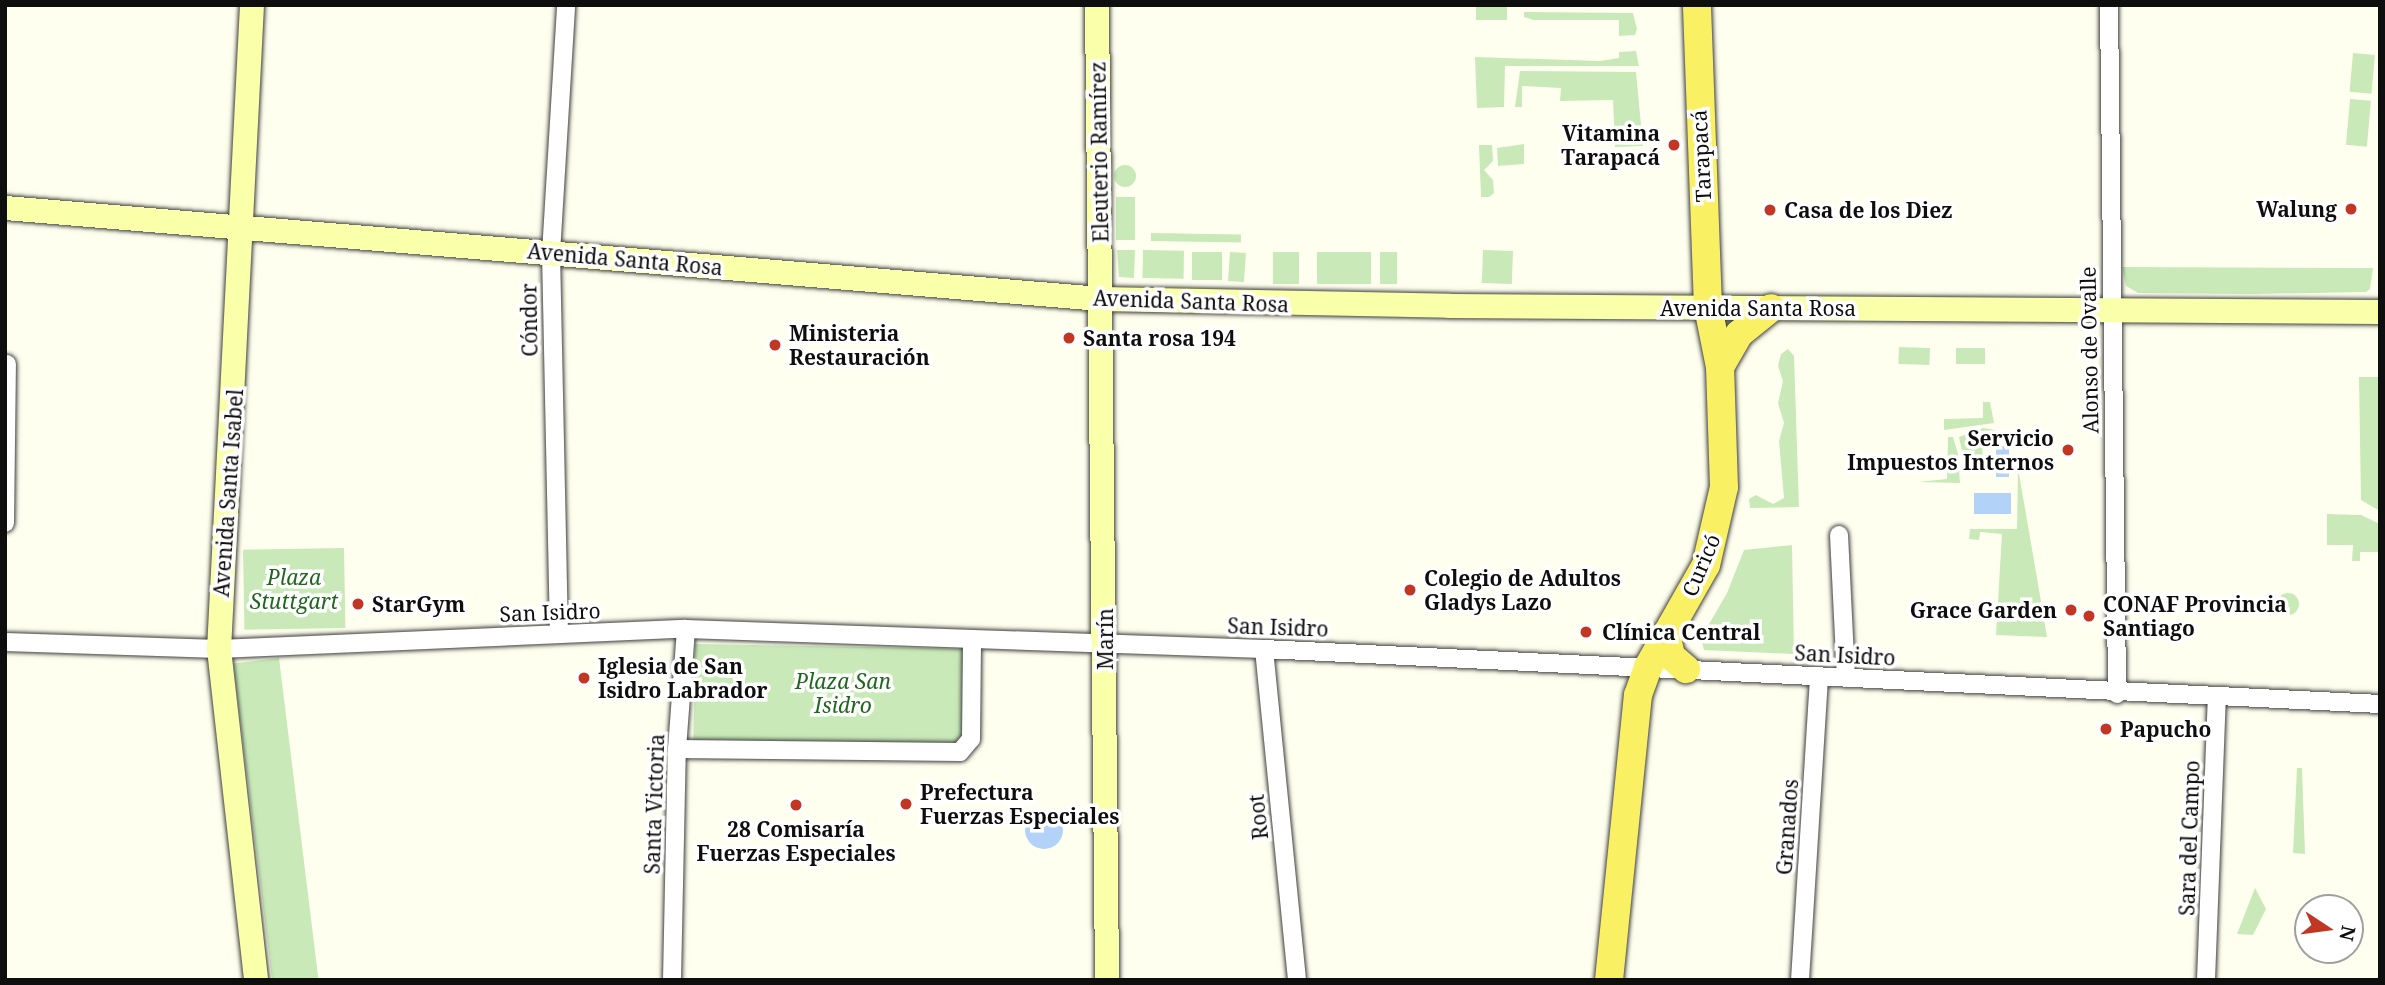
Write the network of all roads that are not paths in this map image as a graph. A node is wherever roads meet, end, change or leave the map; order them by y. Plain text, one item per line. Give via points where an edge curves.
1 (252, 5) edge
2 (566, 5) edge
3 (1097, 5) edge
4 (1697, 5) edge
5 (2109, 5) edge
6 (5, 208) edge
7 (244, 228) junction
8 (551, 253) junction
9 (1101, 299) junction
10 (1708, 307) junction
11 (1771, 308) junction
12 (2110, 309) junction
13 (2380, 312) edge
14 (7, 364) dead end
15 (1720, 367) junction
16 (5, 523) edge
17 (1839, 535) dead end
18 (686, 629) junction
19 (1666, 634) junction
20 (559, 635) junction
21 (972, 639) junction
22 (5, 642) edge
23 (1105, 644) junction
24 (219, 649) junction
25 (1265, 649) junction
26 (1648, 667) junction
27 (1686, 669) junction
28 (1819, 677) junction
29 (1846, 678) junction
30 (2117, 694) junction
31 (2217, 697) junction
32 (2380, 704) edge
33 (677, 749) junction
34 (256, 980) edge
35 (672, 980) edge
36 (1107, 980) edge
37 (1297, 980) edge
38 (1609, 980) edge
39 (1800, 980) edge
40 (2206, 980) edge

1 - 7 main road, Avenida Santa Isabel
2 - 8 street, Cóndor
3 - 9 main road, Eleuterio Ramírez
4 - 10 main road, Tarapacá
5 - 12 street, Alonso de Ovalle
6 - 7 main road, Avenida Santa Rosa
7 - 8 main road, Avenida Santa Rosa
7 - 24 main road, Avenida Santa Isabel
8 - 9 main road, Avenida Santa Rosa
8 - 20 street, Cóndor
9 - 10 main road, Avenida Santa Rosa
9 - 23 main road, Marín
10 - 11 main road, Avenida Santa Rosa
10 - 15 main road, Curicó
11 - 12 main road, Avenida Santa Rosa
11 - 15 main road via 1738,334
12 - 13 main road, Avenida Santa Rosa
12 - 30 street, Alonso de Ovalle
14 - 16 street
15 - 19 main road, Curicó via 1720,514 1706,565
17 - 29 street
18 - 20 street, San Isidro
18 - 21 street, San Isidro
18 - 33 street, Santa Victoria
19 - 26 main road, Curicó
19 - 27 main road via 1671,656
20 - 24 street, San Isidro
21 - 23 street, San Isidro
21 - 33 street via 971,739 960,752
22 - 24 street, San Isidro
23 - 25 street, San Isidro
23 - 36 main road, Marín
24 - 34 main road, Avenida Santa Isabel
25 - 26 street, San Isidro
25 - 37 street, Root
26 - 27 street, San Isidro
26 - 38 main road, Curicó via 1638,695
27 - 28 street, San Isidro
28 - 29 street, San Isidro
28 - 39 street, Granados
29 - 30 street, San Isidro
30 - 31 street, San Isidro
31 - 32 street, San Isidro
31 - 40 street, Sara del Campo
33 - 35 street, Santa Victoria

